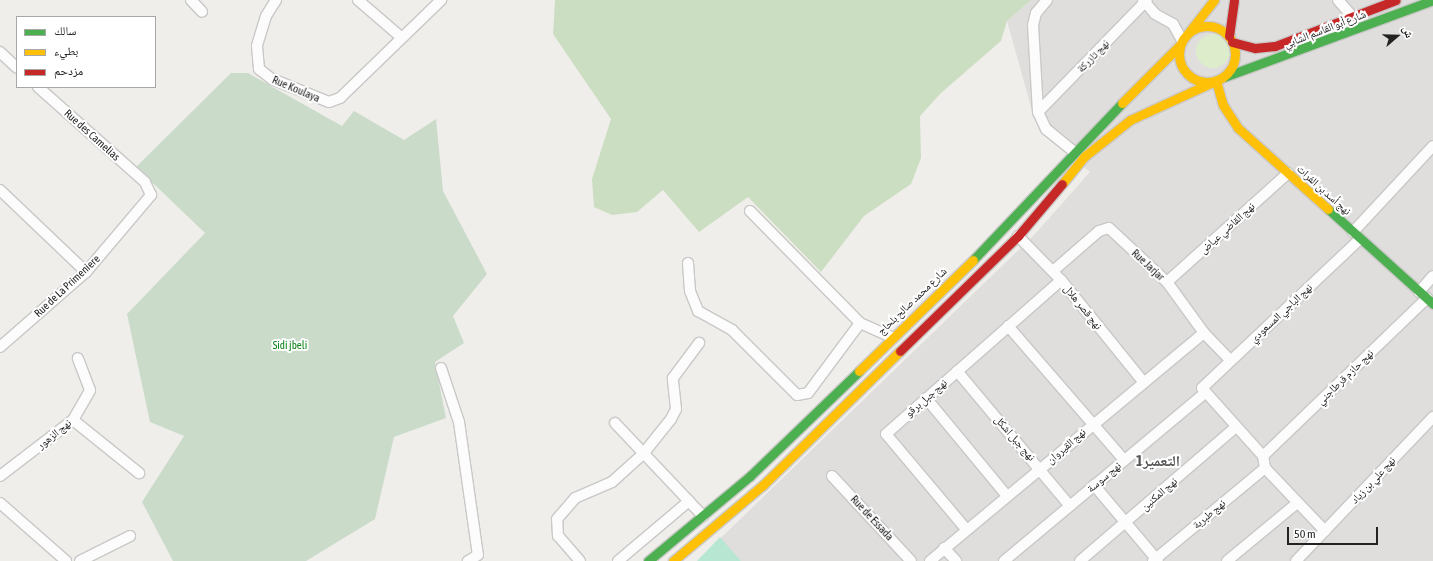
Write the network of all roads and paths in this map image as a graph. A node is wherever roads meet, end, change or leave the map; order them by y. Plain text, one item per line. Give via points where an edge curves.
1 (191, 0) edge
2 (276, 0) edge
3 (358, 0) edge
4 (441, 0) edge
5 (1047, 0) edge
6 (1214, 0) edge
7 (1234, 0) edge
8 (1338, 0) edge
9 (1396, 0) edge
10 (1433, 0) edge
11 (1145, 1) edge
12 (202, 12) dead end
13 (1353, 17) junction
14 (401, 37) junction
15 (1183, 39) junction
16 (1230, 39) junction
17 (0, 52) edge
18 (16, 67) edge
19 (1224, 77) junction
20 (1214, 82) junction
21 (39, 88) edge
22 (1038, 112) junction
23 (1433, 146) edge
24 (1073, 151) junction
25 (1288, 173) junction
26 (145, 182) joint
27 (0, 190) edge
28 (750, 211) dead end
29 (1018, 236) junction
30 (1357, 236) junction
31 (688, 263) dead end
32 (1054, 271) junction
33 (86, 272) junction
34 (1433, 276) edge
35 (1061, 280) junction
36 (1167, 282) junction
37 (1426, 298) edge
38 (860, 323) junction
39 (1008, 326) junction
40 (1204, 333) junction
41 (891, 337) junction
42 (700, 343) dead end
43 (0, 347) edge
44 (78, 358) dead end
45 (1230, 360) junction
46 (441, 368) dead end
47 (957, 371) junction
48 (1144, 383) junction
49 (1203, 391) junction
50 (926, 398) junction
51 (1433, 417) edge
52 (73, 420) junction
53 (615, 423) dead end
54 (1092, 423) junction
55 (1236, 427) junction
56 (644, 454) junction
57 (1263, 456) junction
58 (1124, 460) junction
59 (1041, 468) junction
60 (1265, 468) junction
61 (139, 473) dead end
62 (0, 476) edge
63 (832, 476) dead end
64 (1094, 485) junction
65 (1007, 496) junction
66 (689, 501) junction
67 (0, 503) edge
68 (1297, 503) junction
69 (1070, 506) junction
70 (703, 516) junction
71 (1126, 523) junction
72 (692, 525) junction
73 (966, 529) junction
74 (1325, 531) junction
75 (130, 536) dead end
76 (703, 536) junction
77 (944, 548) junction
78 (479, 558) edge
79 (1156, 560) edge
80 (66, 561) edge
81 (80, 561) edge
82 (468, 561) edge
83 (580, 561) edge
84 (618, 561) edge
85 (648, 561) edge
86 (673, 561) edge
87 (911, 561) edge
88 (930, 561) edge
89 (956, 561) edge
90 (1004, 561) edge
91 (1080, 561) edge
92 (1227, 561) edge
93 (1296, 561) edge

1 - 12 street
2 - 14 street, Rue Koulaya via 262,26 256,53 259,69 272,79 323,101 340,98
3 - 14 street
4 - 14 street, Rue Koulaya
5 - 22 street via 1040,8 1032,36
6 - 15 main road, شارع محمد صالح بلحاج
7 - 16 main road
8 - 13 street
9 - 13 main road, شارع أبو القاسم الشابي
10 - 19 main road, شارع أبو القاسم الشابي
11 - 15 street via 1155,14 1173,24
11 - 22 street, نهج تازركة
13 - 16 main road, شارع أبو القاسم الشابي via 1276,46 1255,48
15 - 16 main road via 1204,26 1214,27
15 - 20 main road via 1178,55 1185,73 1192,79
15 - 24 main road, شارع محمد صالح بلحاج
16 - 19 main road via 1234,61
17 - 18 street
19 - 20 main road
20 - 25 main road, نهج أسد بن الفرات via 1232,120
20 - 29 main road via 1154,108 1112,132 1085,156
21 - 26 street, Rue des Camelias
22 - 24 street via 1046,129
23 - 30 street, نهج الباجي المسعودي
24 - 41 main road, شارع محمد صالح بلحاج via 997,237
25 - 30 main road, نهج أسد بن الفرات
25 - 36 street, نهج القاضي عياض
26 - 33 street, Rue de La Primeniere via 150,191 148,202
27 - 33 street
28 - 38 street
29 - 32 street, نهج قصر هلال
29 - 76 main road via 763,485
30 - 37 main road, نهج أسد بن الفرات
30 - 45 street, نهج الباجي المسعودي
31 - 38 street via 690,292 698,311 732,330 797,395 808,393
32 - 35 street, نهج قصر هلال
32 - 36 street, Rue Jarjar via 1106,228
33 - 43 street, Rue de La Primeniere
34 - 37 street, نهج حازم قرطاجني
35 - 39 street, نهج جبل برقو
35 - 48 street, نهج قصر هلال
36 - 40 street, Rue Jarjar
37 - 57 street, نهج حازم قرطاجني
38 - 41 street
39 - 47 street, نهج جبل برقو
39 - 54 street
40 - 45 street, Rue Jarjar
40 - 48 street, نهج القيروان
41 - 70 main road, شارع محمد صالح بلحاج via 750,476
42 - 56 street via 673,378 676,409 671,419
44 - 52 street, نهج الزهور via 90,390
45 - 49 street, نهج الباجي المسعودي
46 - 78 street via 459,422
47 - 50 street, نهج جبل برقو
47 - 59 street, نهج جبل اشكل
48 - 54 street, نهج القيروان
49 - 55 street
49 - 58 street, نهج سوسة
50 - 65 street
50 - 73 street, نهج جبل برقو via 888,430 887,438
51 - 74 street, نهج علي بن زياد
52 - 61 street
52 - 62 street, نهج الزهور
53 - 56 street
54 - 58 street
54 - 59 street, نهج القيروان
55 - 57 street
55 - 71 street, نهج المكنين
56 - 66 street
56 - 83 street via 612,482 575,498 557,519 558,536
57 - 60 street
58 - 64 street, نهج سوسة
59 - 65 street, نهج القيروان
59 - 69 street, نهج جبل اشكل
60 - 68 street
60 - 79 street, نهج طبربة
63 - 87 street, Rue de Essada
64 - 69 street, نهج سوسة
64 - 71 street
65 - 73 street, نهج القيروان
66 - 70 street
66 - 84 street
67 - 80 street
68 - 74 street
68 - 92 street
69 - 90 street, نهج سوسة
70 - 72 main road, شارع محمد صالح بلحاج
71 - 79 street
71 - 91 street, نهج المكنين
72 - 76 main road
72 - 85 main road, شارع محمد صالح بلحاج
73 - 77 street, نهج القيروان
74 - 93 street, نهج علي بن زياد
75 - 81 street
76 - 86 main road
77 - 88 street, نهج القيروان
77 - 89 street
78 - 82 street

